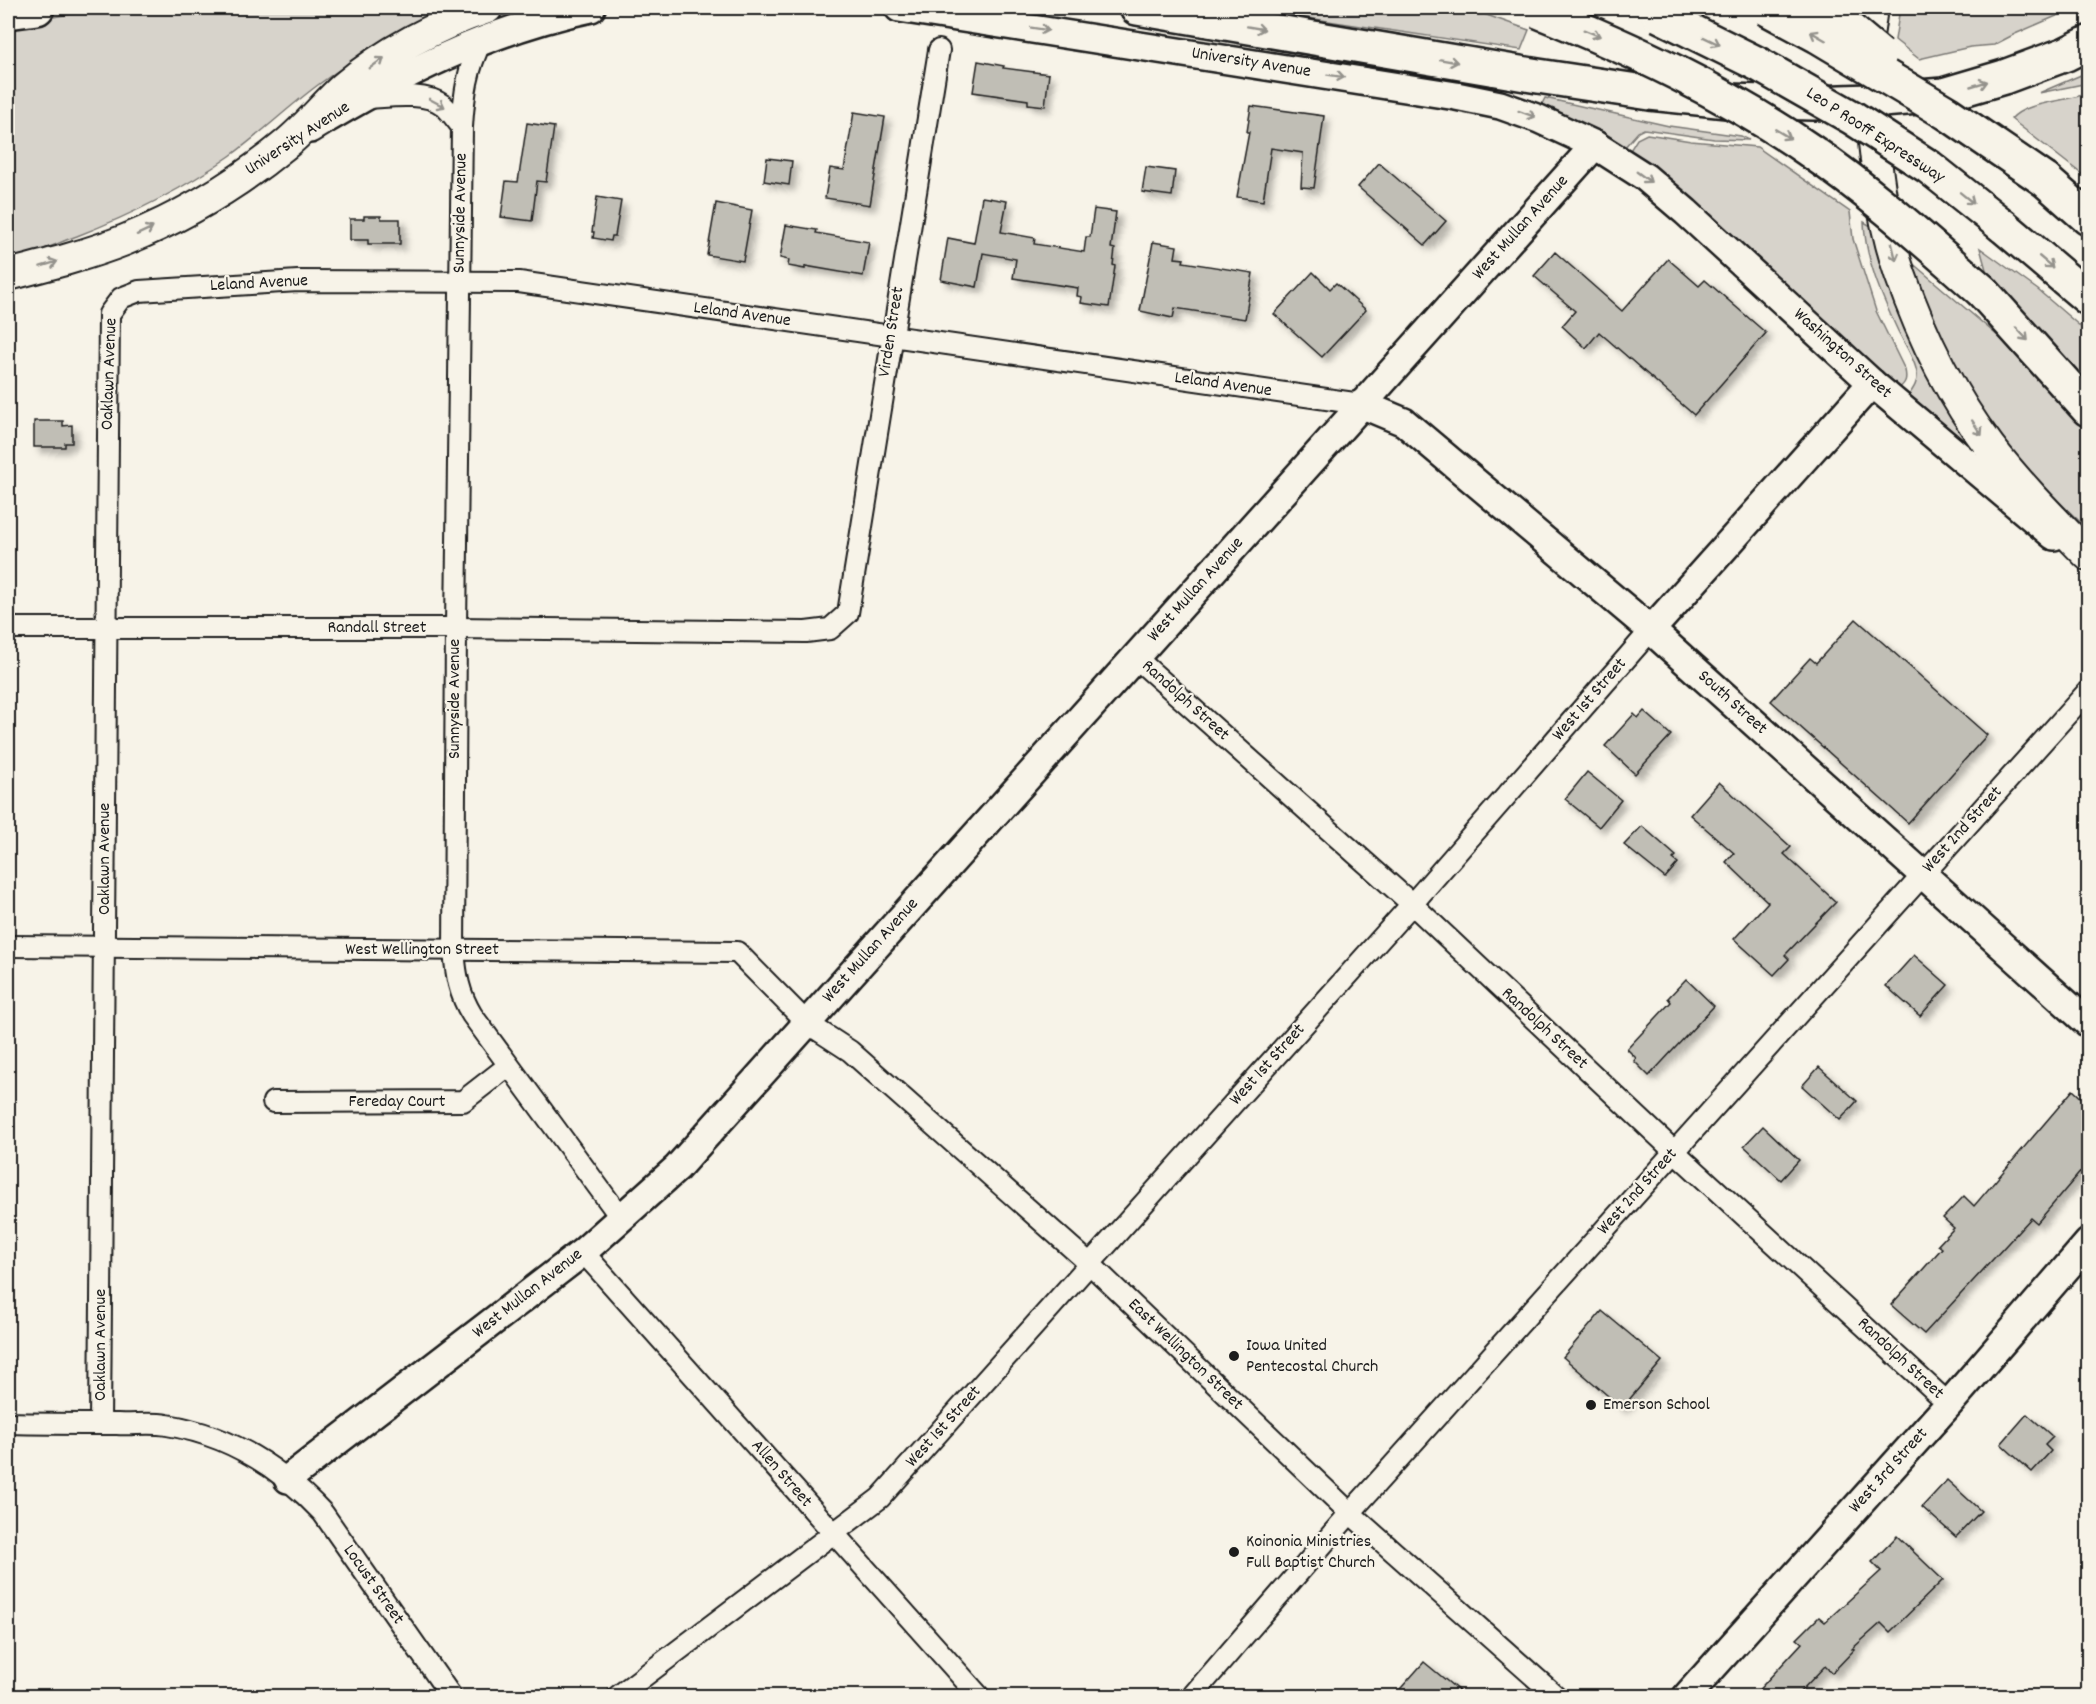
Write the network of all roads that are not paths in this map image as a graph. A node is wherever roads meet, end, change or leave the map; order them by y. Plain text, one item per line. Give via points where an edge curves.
1 (37, 8) edge
2 (487, 8) edge
3 (591, 8) edge
4 (899, 8) edge
5 (1137, 8) edge
6 (1766, 8) edge
7 (1824, 8) edge
8 (1872, 8) edge
9 (1532, 9) edge
10 (1650, 11) edge
11 (8, 12) edge
12 (482, 40) junction
13 (2088, 43) edge
14 (939, 50) dead end
15 (361, 98) junction
16 (1870, 101) junction
17 (1947, 113) junction
18 (462, 127) junction
19 (286, 144) junction
20 (1595, 145) junction
21 (2088, 218) edge
22 (8, 275) edge
23 (461, 281) junction
24 (121, 298) joint
25 (2088, 298) edge
26 (891, 336) junction
27 (1872, 383) junction
28 (1361, 404) junction
29 (2088, 409) edge
30 (2088, 555) edge
31 (2088, 565) edge
32 (848, 613) joint
33 (8, 628) edge
34 (106, 628) junction
35 (456, 628) junction
36 (1651, 630) junction
37 (1136, 657) junction
38 (2088, 690) edge
39 (1923, 874) junction
40 (1412, 904) junction
41 (8, 946) edge
42 (104, 947) junction
43 (454, 950) junction
44 (807, 1023) junction
45 (2088, 1023) edge
46 (508, 1066) junction
47 (273, 1102) dead end
48 (1675, 1152) junction
49 (621, 1218) junction
50 (2088, 1243) edge
51 (583, 1252) junction
52 (1090, 1264) junction
53 (1949, 1404) junction
54 (8, 1423) edge
55 (100, 1424) junction
56 (288, 1479) junction
57 (1350, 1513) junction
58 (834, 1533) junction
59 (451, 1696) edge
60 (618, 1696) edge
61 (979, 1696) edge
62 (1192, 1696) edge
63 (1556, 1696) edge
64 (1687, 1696) edge

1 - 11 highway
19 -> 2 main road via 345,86 386,57 431,31
3 - 12 street, University Avenue
4 -> 20 street, University Avenue via 1456,96 1500,105
5 -> 16 highway via 1650,93 1727,101
17 -> 6 highway, bridge
7 - 17 highway, bridge
8 - 16 main road via 1868,36
9 -> 29 highway, bridge via 1679,73 1809,150 1896,216 1982,291
10 -> 25 highway, Leo P Rooff Expressway, bridge via 1758,64 1929,167
12 - 15 street, University Avenue
12 - 18 street, Sunnyside Avenue via 466,81
16 -> 13 highway via 1943,95 2004,77
14 - 26 street, Virden Street
15 -> 18 street, Sunnyside Avenue via 428,99 442,104
15 - 19 street, University Avenue
16 -> 30 main road via 1876,170 1887,222 1899,272 1925,337 1990,447
17 - 21 highway, bridge via 2045,180
18 - 23 street, Sunnyside Avenue
22 -> 19 main road, University Avenue via 91,252 163,223 232,183
20 -> 27 street, Washington Street via 1645,177 1686,212
20 - 28 street, West Mullan Avenue
23 - 24 street, Leland Avenue via 298,281 139,291
23 - 26 street, Leland Avenue via 519,282
23 - 35 street, Sunnyside Avenue
24 - 34 street, Oaklawn Avenue via 109,314
26 - 28 street, Leland Avenue
26 - 32 street, Virden Street
27 - 31 street, Washington Street
27 - 36 street, West 1st Street
28 - 36 street, South Street via 1404,422
28 - 37 street, West Mullan Avenue
32 - 35 street, Randall Street via 830,629 806,633
33 - 34 street, Randall Street
34 - 35 street, Randall Street
34 - 42 street, Oaklawn Avenue
35 - 43 street, Sunnyside Avenue
36 - 39 street, South Street
36 - 40 street, West 1st Street
37 - 40 street, Randolph Street
37 - 44 street, West Mullan Avenue
38 - 39 street, West 2nd Street
39 - 45 street, South Street
39 - 48 street, West 2nd Street
40 - 48 street, Randolph Street
40 - 52 street, West 1st Street
41 - 42 street, West Wellington Street
42 - 43 street, West Wellington Street
42 - 55 street, Oaklawn Avenue
43 - 44 street, West Wellington Street via 737,952
43 - 46 street, Sunnyside Avenue via 463,1000
44 - 49 street, West Mullan Avenue via 676,1168
44 - 52 street, East Wellington Street via 850,1051
46 - 47 street, Fereday Court via 463,1101
46 - 49 street, Sunnyside Avenue
48 - 53 street, Randolph Street
48 - 57 street, West 2nd Street
49 - 51 street, West Mullan Avenue
50 - 53 street, West 3rd Street
51 - 56 street, West Mullan Avenue
51 - 58 street, Allen Street
52 - 57 street, East Wellington Street
52 - 58 street, West 1st Street via 880,1498
53 - 64 street, West 3rd Street
54 - 55 street
55 - 56 street via 165,1425 195,1431 252,1454
56 - 59 street, Locust Street via 322,1513
57 - 62 street, West 2nd Street
57 - 63 street, East Wellington Street
58 - 60 street, West 1st Street
58 - 61 street, Allen Street

